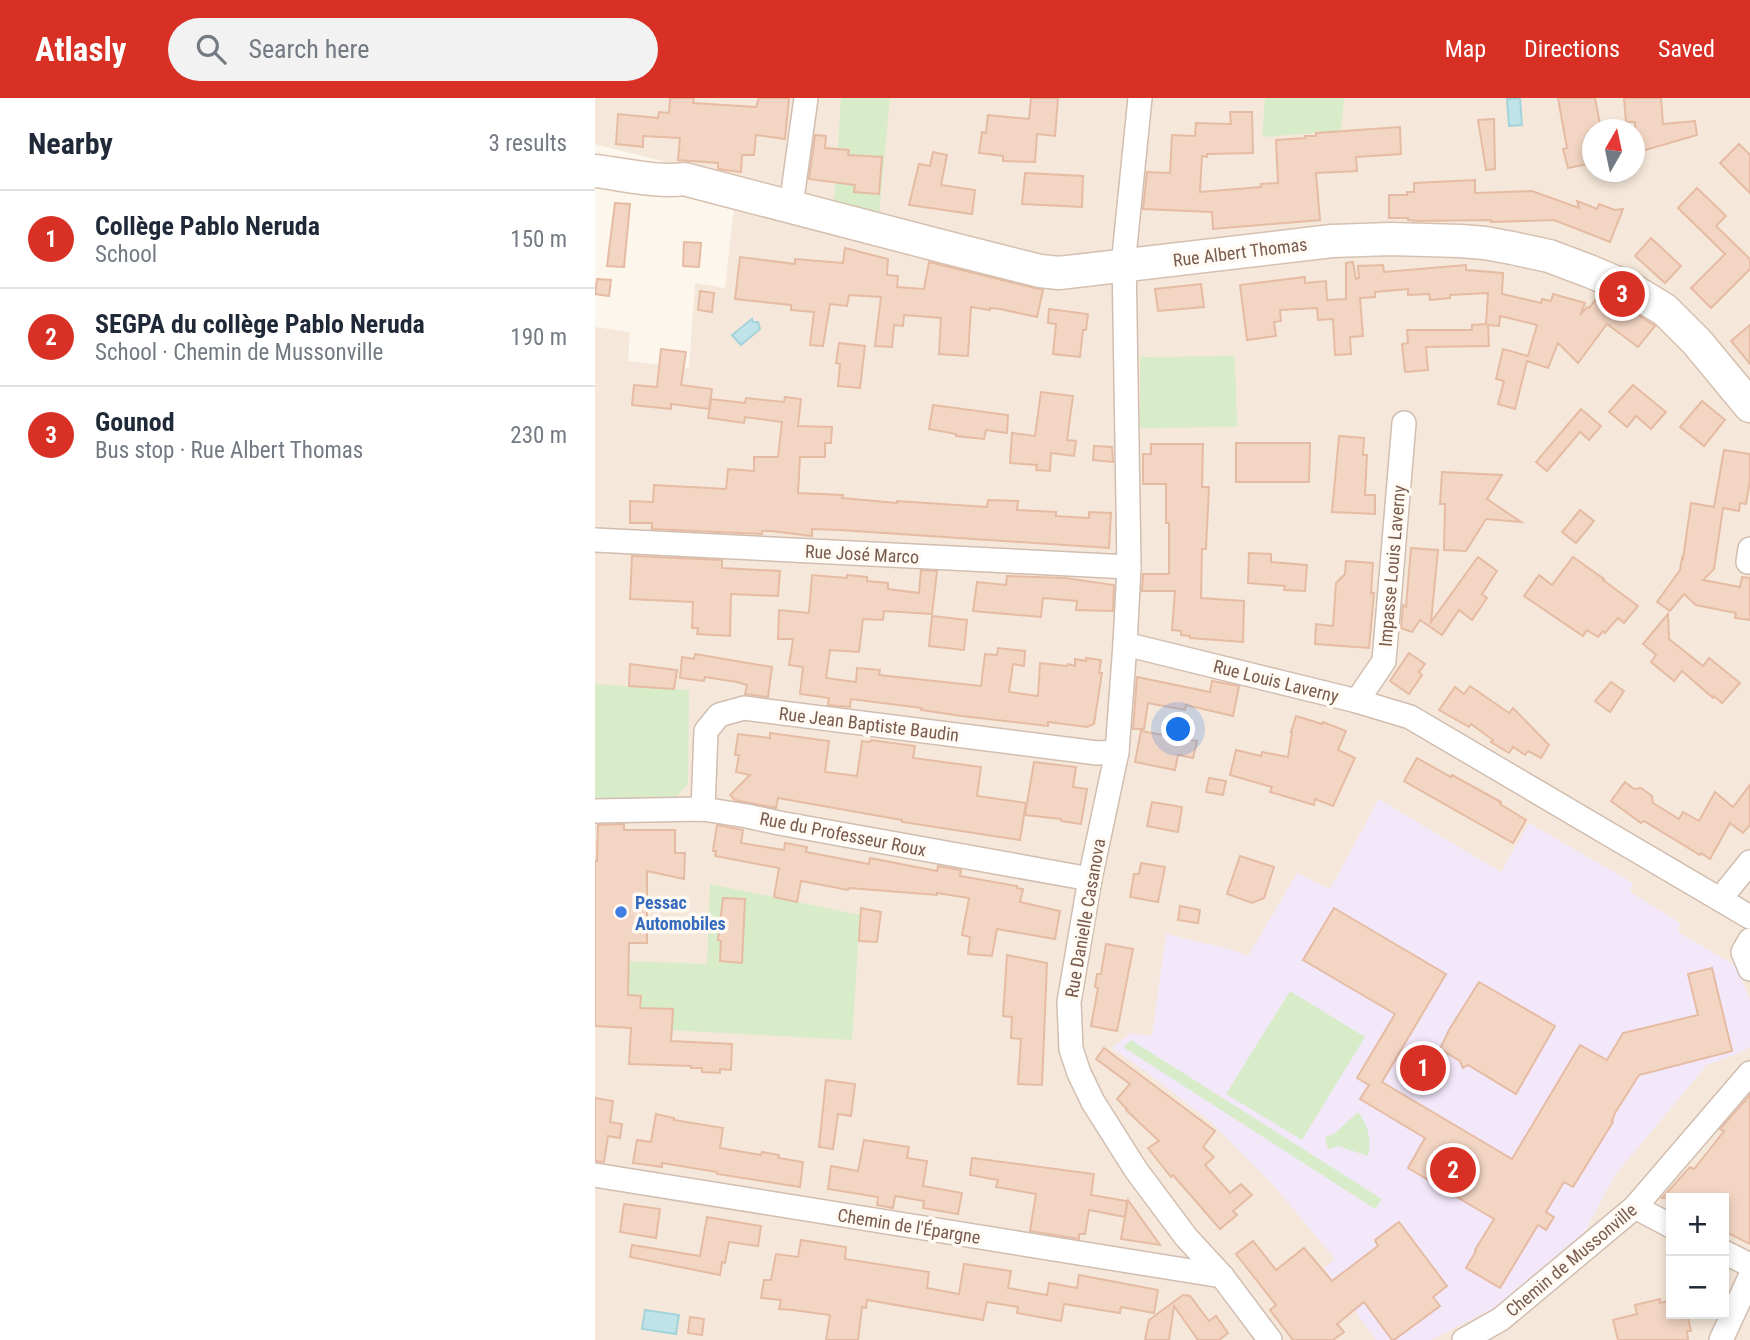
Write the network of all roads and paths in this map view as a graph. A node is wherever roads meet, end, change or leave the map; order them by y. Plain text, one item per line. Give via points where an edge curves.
1 (806, 98) edge
2 (1140, 98) edge
3 (595, 157) edge
4 (595, 171) edge
5 (684, 179) junction
6 (791, 206) junction
7 (1124, 266) junction
8 (1750, 406) edge
9 (1404, 423) dead end
10 (595, 540) edge
11 (1129, 566) junction
12 (1125, 644) junction
13 (1357, 701) junction
14 (1117, 752) junction
15 (703, 809) junction
16 (595, 811) edge
17 (1750, 862) edge
18 (1090, 879) junction
19 (1720, 899) junction
20 (1750, 917) edge
21 (1750, 940) edge
22 (1750, 969) edge
23 (1750, 1073) edge
24 (595, 1175) edge
25 (1635, 1207) junction
26 (1666, 1223) edge
27 (1729, 1254) edge
28 (1750, 1265) edge
29 (1222, 1276) junction
30 (1750, 1277) edge
31 (1492, 1333) edge
32 (1270, 1340) edge
33 (1464, 1340) edge
34 (1721, 1340) edge

1 - 6 street
2 - 7 street
3 - 5 street, Rue Albert Thomas via 674,171
4 - 5 street, Rue Albert Thomas via 664,181
5 - 6 street, Rue Albert Thomas
6 - 7 street, Rue Albert Thomas via 1040,271
7 - 8 street, Rue Albert Thomas via 1379,239 1485,243 1549,256 1629,288 1665,310
7 - 11 street
9 - 13 street, Impasse Louis Laverny via 1384,662
10 - 11 street, Rue José Marco
11 - 12 street
12 - 13 street, Rue Louis Laverny
12 - 14 street, Rue Danielle Casanova
13 - 19 street, Rue Louis Laverny via 1410,717
14 - 15 street, Rue Jean Baptiste Baudin via 744,708 719,715 706,732
14 - 18 street, Rue Danielle Casanova
15 - 16 street, Rue du Professeur Roux
15 - 18 street, Rue du Professeur Roux
17 - 19 street
18 - 29 street, Rue Danielle Casanova via 1069,1002 1071,1049 1093,1102 1136,1170
19 - 20 street, Rue Louis Laverny
21 - 22 street via 1743,953
23 - 25 street, Chemin de Mussonville
24 - 29 street, Chemin de l'Épargne
25 - 26 street
25 - 31 street, Chemin de Mussonville via 1501,1319
27 - 28 street
29 - 32 street, Rue Danielle Casanova
30 - 34 street
31 - 33 street, Chemin de Mussonville

